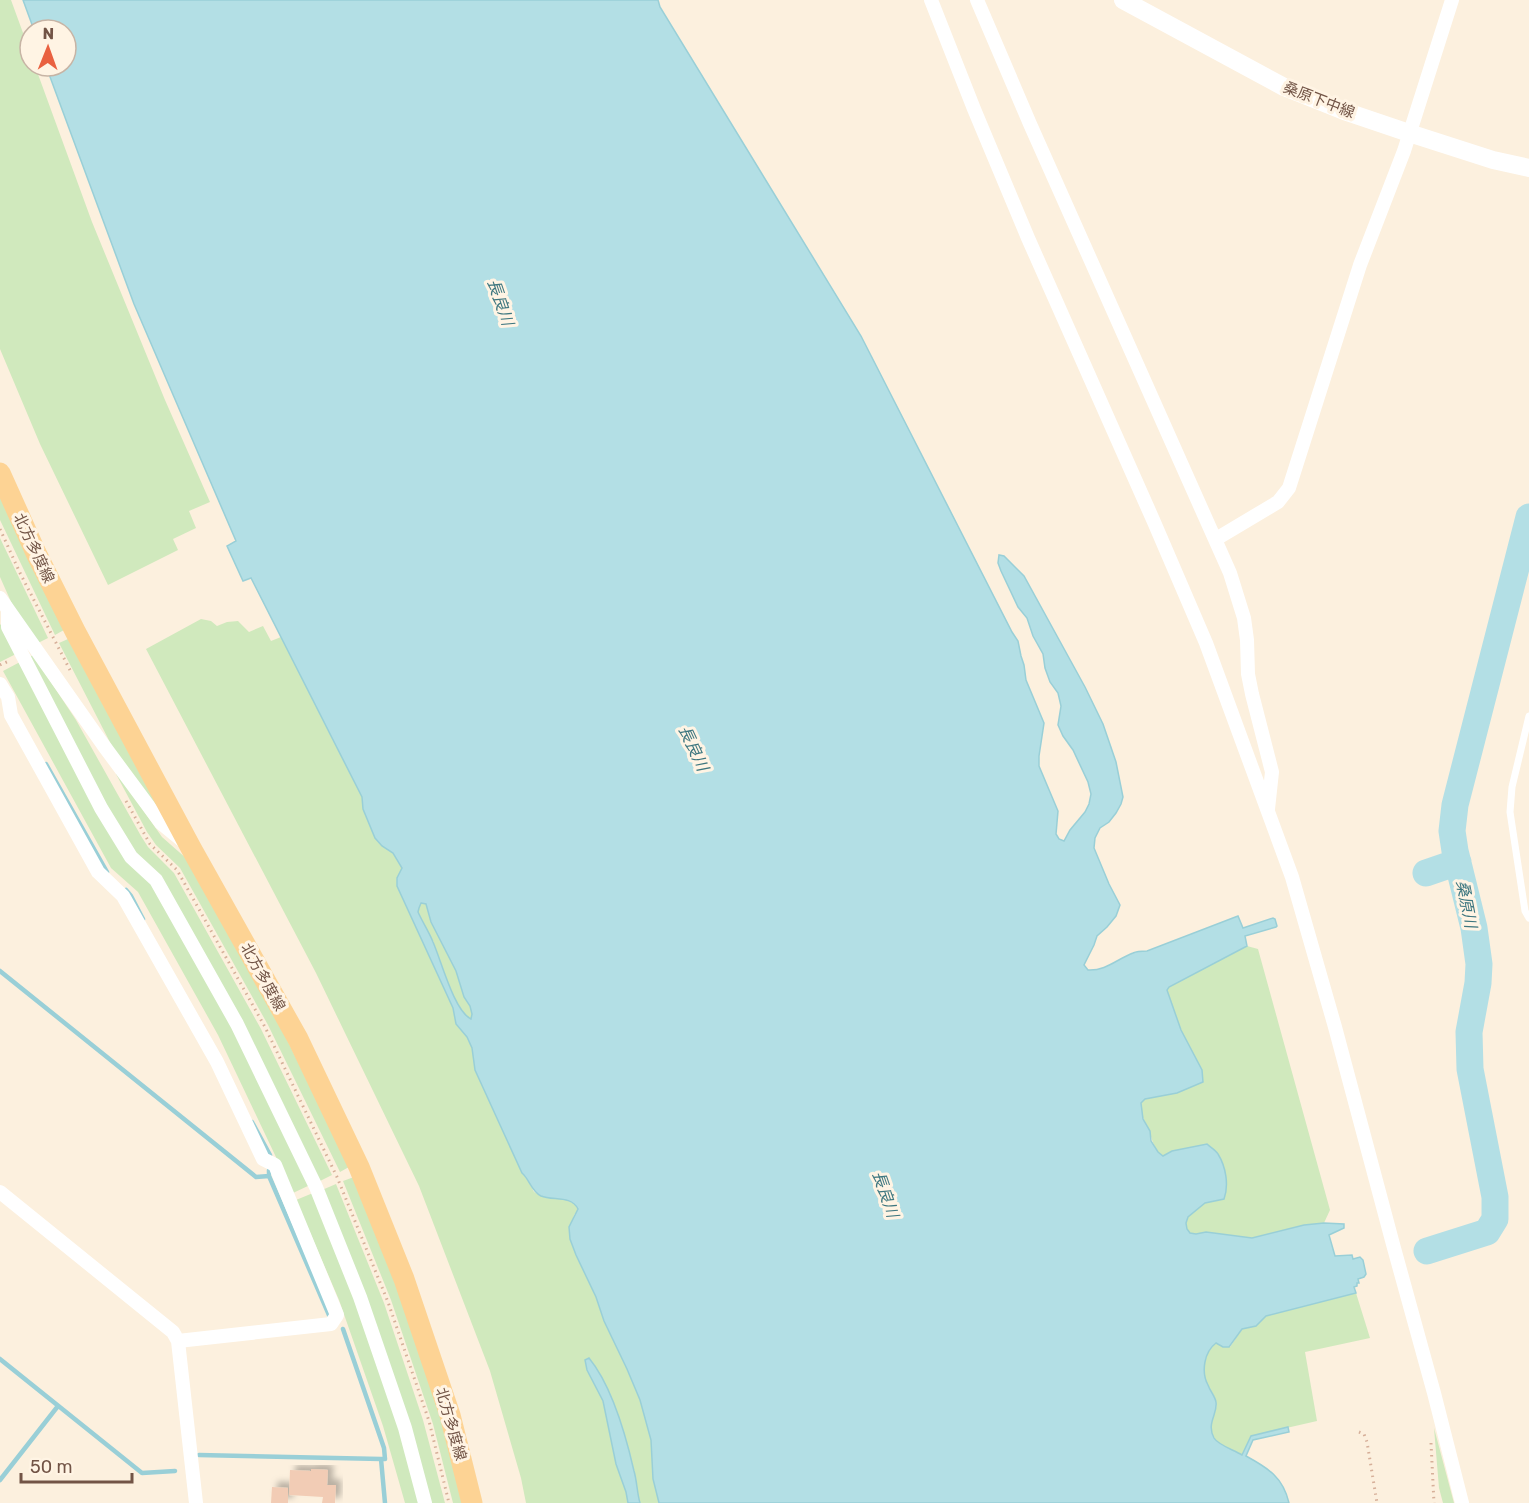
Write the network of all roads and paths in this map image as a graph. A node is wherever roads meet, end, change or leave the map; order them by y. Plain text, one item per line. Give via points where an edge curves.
1 (931, 0) edge
2 (977, 0) edge
3 (1123, 0) edge
4 (1452, 0) edge
5 (1409, 133) junction
6 (1529, 168) edge
7 (0, 473) edge
8 (1216, 539) junction
9 (3, 604) edge
10 (0, 684) edge
11 (1529, 716) edge
12 (1268, 814) junction
13 (191, 848) junction
14 (1529, 918) edge
15 (0, 1192) edge
16 (178, 1341) junction
17 (1359, 1432) dead end
18 (196, 1503) edge
19 (425, 1503) edge
20 (472, 1503) edge
21 (1377, 1503) edge
22 (1462, 1503) edge

1 - 12 street via 1028,238 1206,643
2 - 8 street
3 - 5 main road, 桑原下中線 via 1284,87
4 - 5 street
5 - 6 main road, 桑原下中線
5 - 8 street via 1360,265 1289,488 1278,502
7 - 13 main road, 北方多度線 via 75,631
8 - 12 street via 1244,618 1248,674 1272,772
9 - 13 street via 161,823
9 - 19 street via 8,627 101,808 131,857 156,880 168,901 237,1024 316,1187 379,1352
10 - 16 street via 8,697 11,715 99,872 123,896 217,1062 263,1160 275,1165 337,1315 331,1324
11 - 14 lane via 1512,786 1510,812
12 - 22 street via 1292,877 1335,1027
13 - 20 main road, 北方多度線 via 298,1039 359,1167 404,1279 450,1415
15 - 16 street via 173,1332
16 - 18 street
17 - 21 path via 1367,1442

